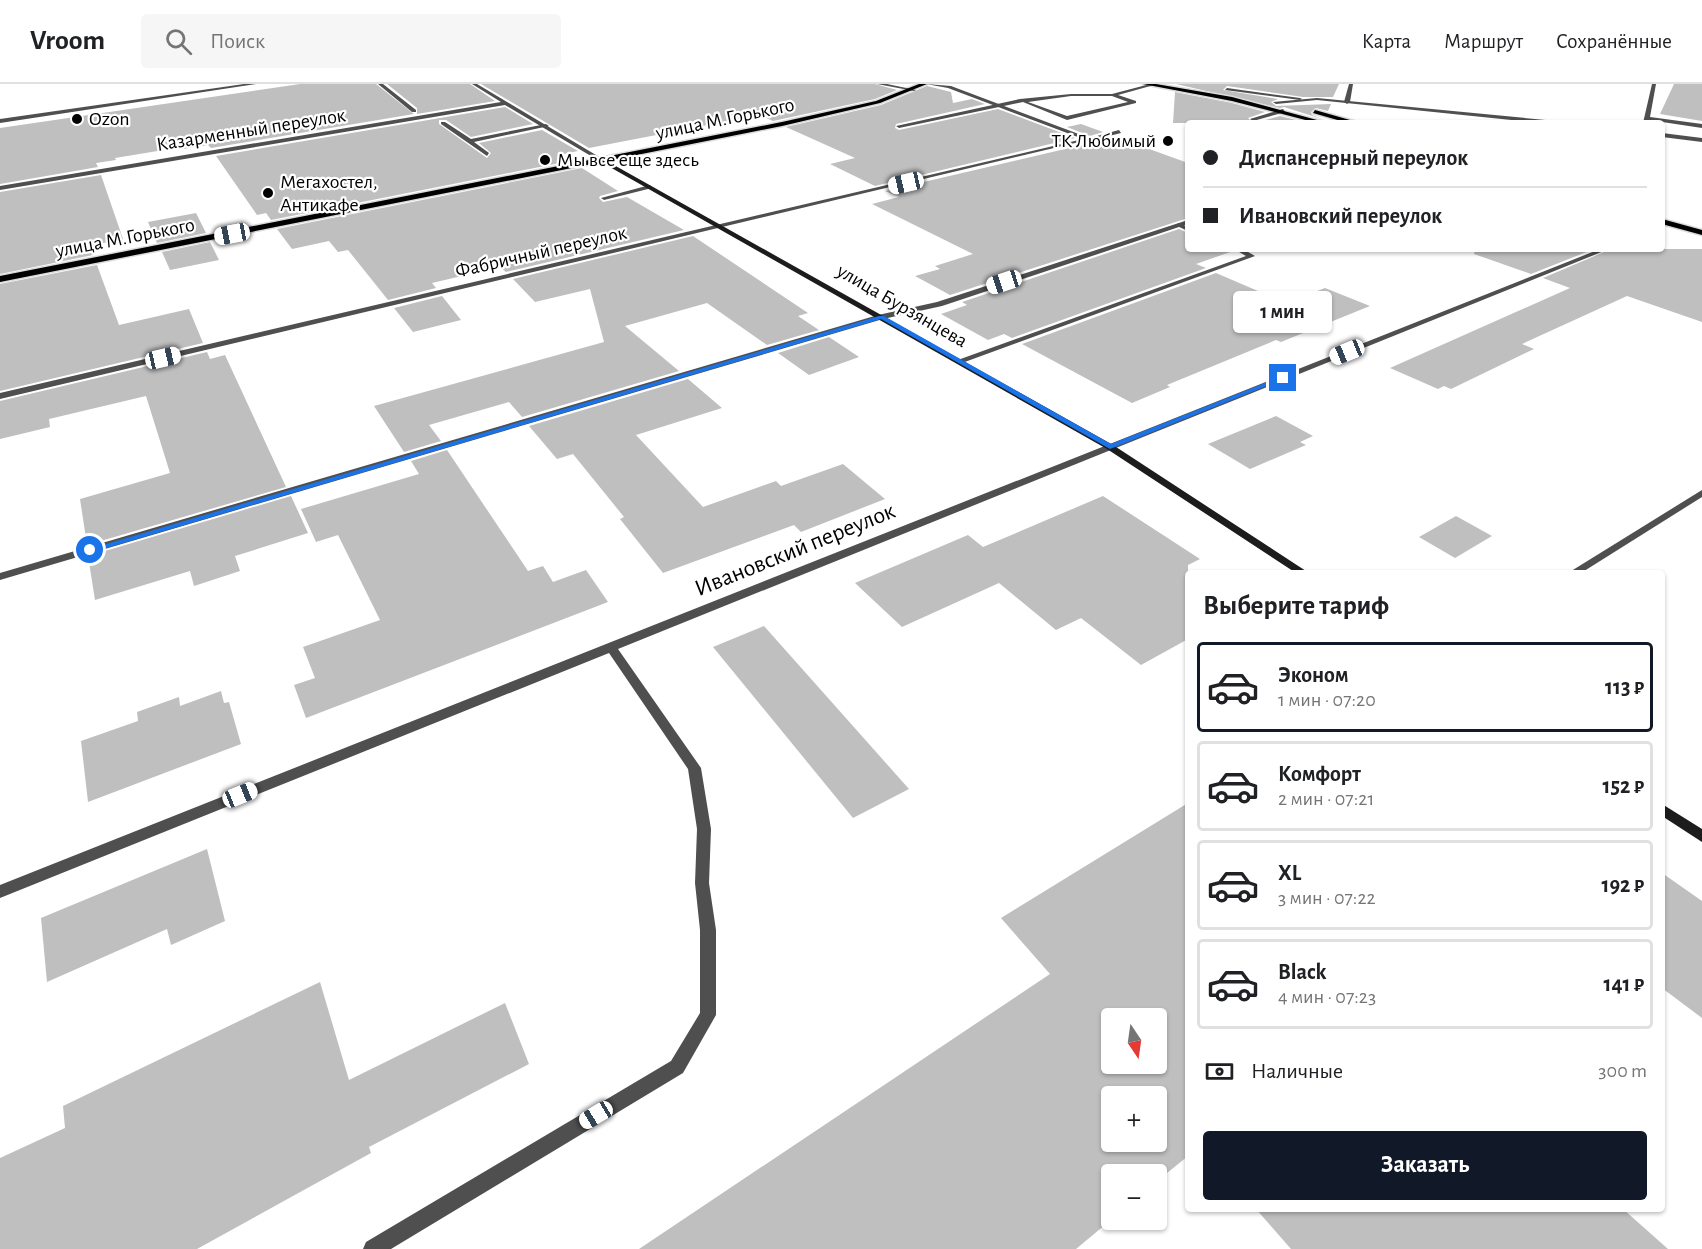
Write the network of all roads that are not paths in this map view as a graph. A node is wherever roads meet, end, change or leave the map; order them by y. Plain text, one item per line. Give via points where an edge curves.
1 (254, 84) edge
2 (380, 84) edge
3 (474, 84) edge
4 (879, 84) edge
5 (926, 84) edge
6 (961, 84) edge
7 (1182, 84) edge
8 (1351, 84) edge
9 (1642, 84) edge
10 (1149, 85) edge
11 (1654, 85) edge
12 (949, 87) junction
13 (1227, 88) edge
14 (914, 90) junction
15 (1112, 95) junction
16 (1300, 99) junction
17 (1020, 101) junction
18 (1276, 102) junction
19 (1347, 102) junction
20 (507, 103) junction
21 (999, 105) junction
22 (414, 111) dead end
23 (1283, 111) junction
24 (1253, 119) dead end
25 (1314, 120) edge
26 (1344, 120) edge
27 (1526, 120) edge
28 (1647, 120) edge
29 (0, 121) edge
30 (1665, 122) edge
31 (443, 123) dead end
32 (546, 126) junction
33 (899, 126) dead end
34 (1702, 126) edge
35 (1119, 132) dead end
36 (1665, 135) edge
37 (1089, 140) junction
38 (1702, 140) edge
39 (470, 141) junction
40 (488, 154) dead end
41 (603, 161) junction
42 (650, 187) junction
43 (0, 188) edge
44 (604, 198) dead end
45 (1665, 212) edge
46 (1702, 223) edge
47 (1665, 224) edge
48 (1185, 225) edge
49 (722, 227) junction
50 (1702, 233) edge
51 (1243, 252) edge
52 (1598, 252) edge
53 (0, 279) edge
54 (881, 317) junction
55 (959, 361) junction
56 (0, 396) edge
57 (1110, 447) junction
58 (1702, 493) edge
59 (1299, 570) edge
60 (1578, 570) edge
61 (0, 576) edge
62 (610, 646) junction
63 (1665, 811) edge
64 (1702, 836) edge
65 (0, 892) edge
66 (373, 1249) edge

1 - 29 street
2 - 22 street
3 - 20 street, улица Бурзянцева
4 - 14 street
5 - 12 street
5 - 14 main road, улица М.Горького
6 - 12 street
7 - 13 main road
8 - 19 street
9 - 11 street
10 - 15 street
10 - 23 main road
11 - 28 street
12 - 21 street
13 - 16 street
13 - 18 main road
14 - 41 main road, улица М.Горького via 846,110
15 - 17 street
15 - 17 street via 1134,102 1067,118
16 - 18 street
16 - 19 street
17 - 21 street
18 - 26 main road
19 - 27 street
20 - 32 street, улица Бурзянцева
20 - 43 street, Казарменный переулок
21 - 33 street
21 - 37 street
23 - 24 street
23 - 25 main road
30 - 34 street
31 - 39 street
32 - 39 street
32 - 41 street, улица Бурзянцева
35 - 37 street, Фабричный переулок
36 - 38 street
37 - 49 street, Фабричный переулок
39 - 40 street
41 - 42 street, улица Бурзянцева
41 - 53 main road, улица М.Горького
42 - 44 street
42 - 49 street, улица Бурзянцева
45 - 46 main road
47 - 50 main road
48 - 54 street via 939,303
49 - 54 street, улица Бурзянцева
49 - 56 street, Фабричный переулок
51 - 55 street via 1252,256
52 - 57 street, Ивановский переулок
54 - 55 street, улица Бурзянцева
54 - 61 street
55 - 57 street, улица Бурзянцева
57 - 59 street, улица Бурзянцева
57 - 62 street, Ивановский переулок
58 - 60 street
62 - 65 street, Ивановский переулок
62 - 66 street via 694,768 704,829 702,882 708,930 708,1015 678,1067
63 - 64 street

